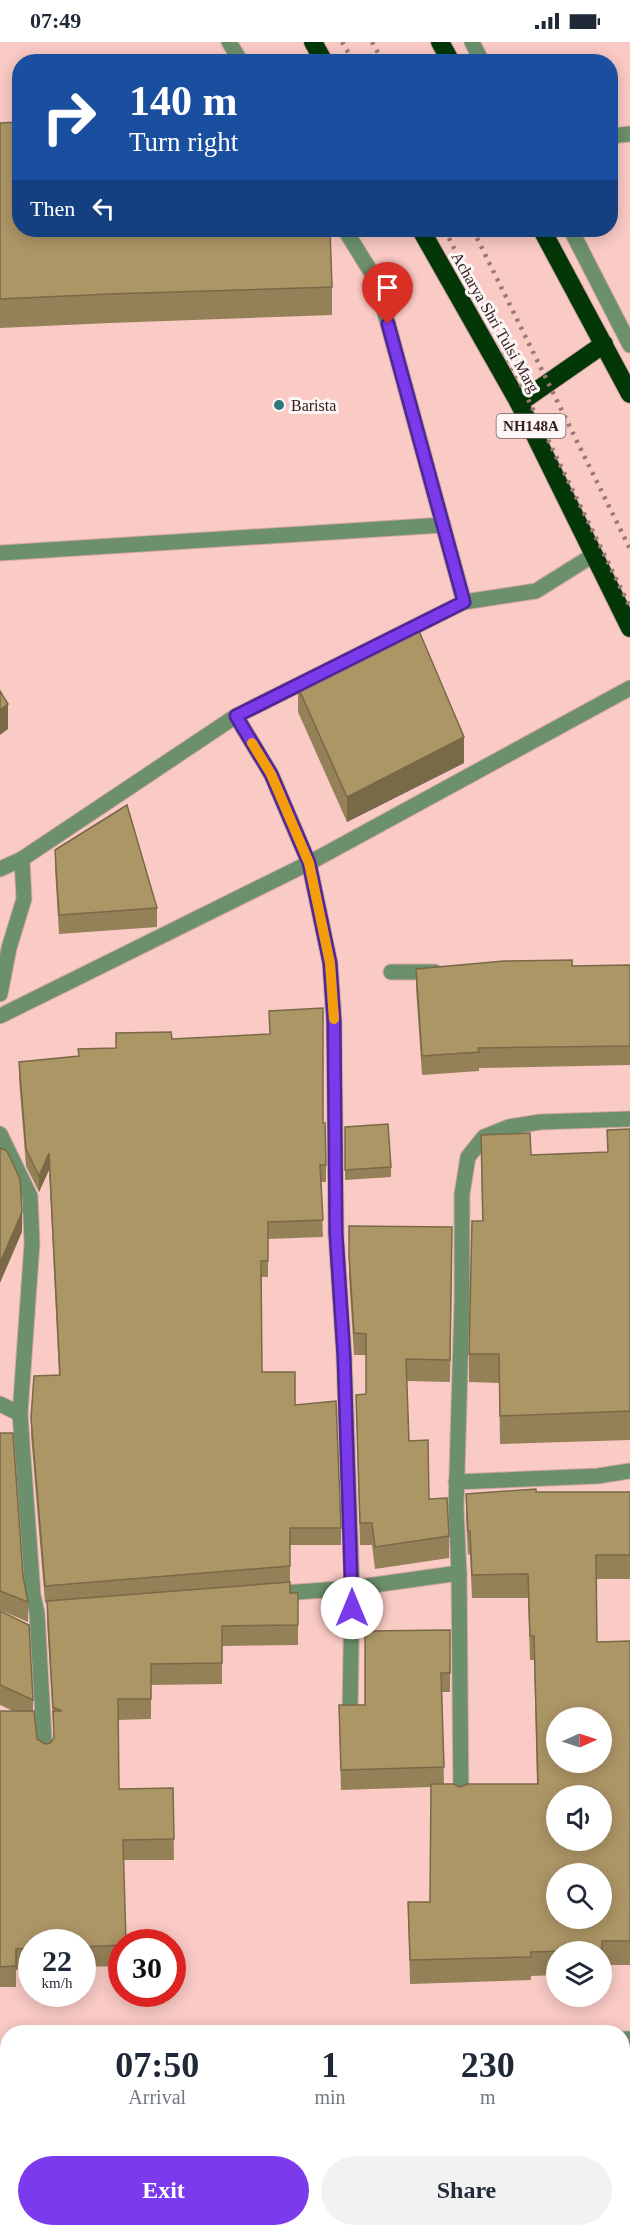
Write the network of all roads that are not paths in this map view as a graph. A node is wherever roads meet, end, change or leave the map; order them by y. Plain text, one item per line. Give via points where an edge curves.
1 (349, 237) edge
2 (425, 237) edge
3 (546, 237) edge
4 (574, 237) edge
5 (604, 344) junction
6 (630, 345) edge
7 (630, 394) edge
8 (519, 403) junction
9 (443, 525) junction
10 (0, 553) edge
11 (595, 554) junction
12 (464, 602) junction
13 (630, 628) edge
14 (630, 688) edge
15 (236, 716) junction
16 (22, 859) junction
17 (309, 863) junction
18 (0, 869) edge
19 (451, 971) edge
20 (391, 972) dead end
21 (0, 994) edge
22 (0, 1016) edge
23 (630, 1119) edge
24 (0, 1134) edge
25 (0, 1404) edge
26 (20, 1414) junction
27 (630, 1471) edge
28 (456, 1482) junction
29 (459, 1573) junction
30 (352, 1588) junction
31 (259, 1595) edge
32 (19, 1629) edge
33 (38, 1638) junction
34 (350, 1713) edge
35 (45, 1755) edge
36 (461, 1801) edge

1 - 9 street via 376,280
2 - 8 highway, Acharya Shri Tulsi Marg / NH148A
3 - 5 highway
4 - 6 street
5 - 7 highway
5 - 8 highway
8 - 11 highway, Acharya Shri Tulsi Marg / NH148A
9 - 10 street
9 - 12 street
11 - 12 street via 536,591
11 - 13 highway, Acharya Shri Tulsi Marg / NH148A
12 - 15 street
14 - 17 street
15 - 16 street
15 - 17 street via 271,774
16 - 18 street
16 - 21 street via 24,899
17 - 22 street
17 - 30 street via 330,963 334,1021 336,1234
19 - 20 street
23 - 28 street via 508,1127 484,1137 468,1157 462,1194
24 - 26 street via 30,1196 32,1243
25 - 26 street
26 - 33 street via 33,1595 43,1612
27 - 28 street
28 - 29 street
29 - 30 street
29 - 36 street
30 - 31 street
30 - 34 street
32 - 33 street
33 - 35 street

